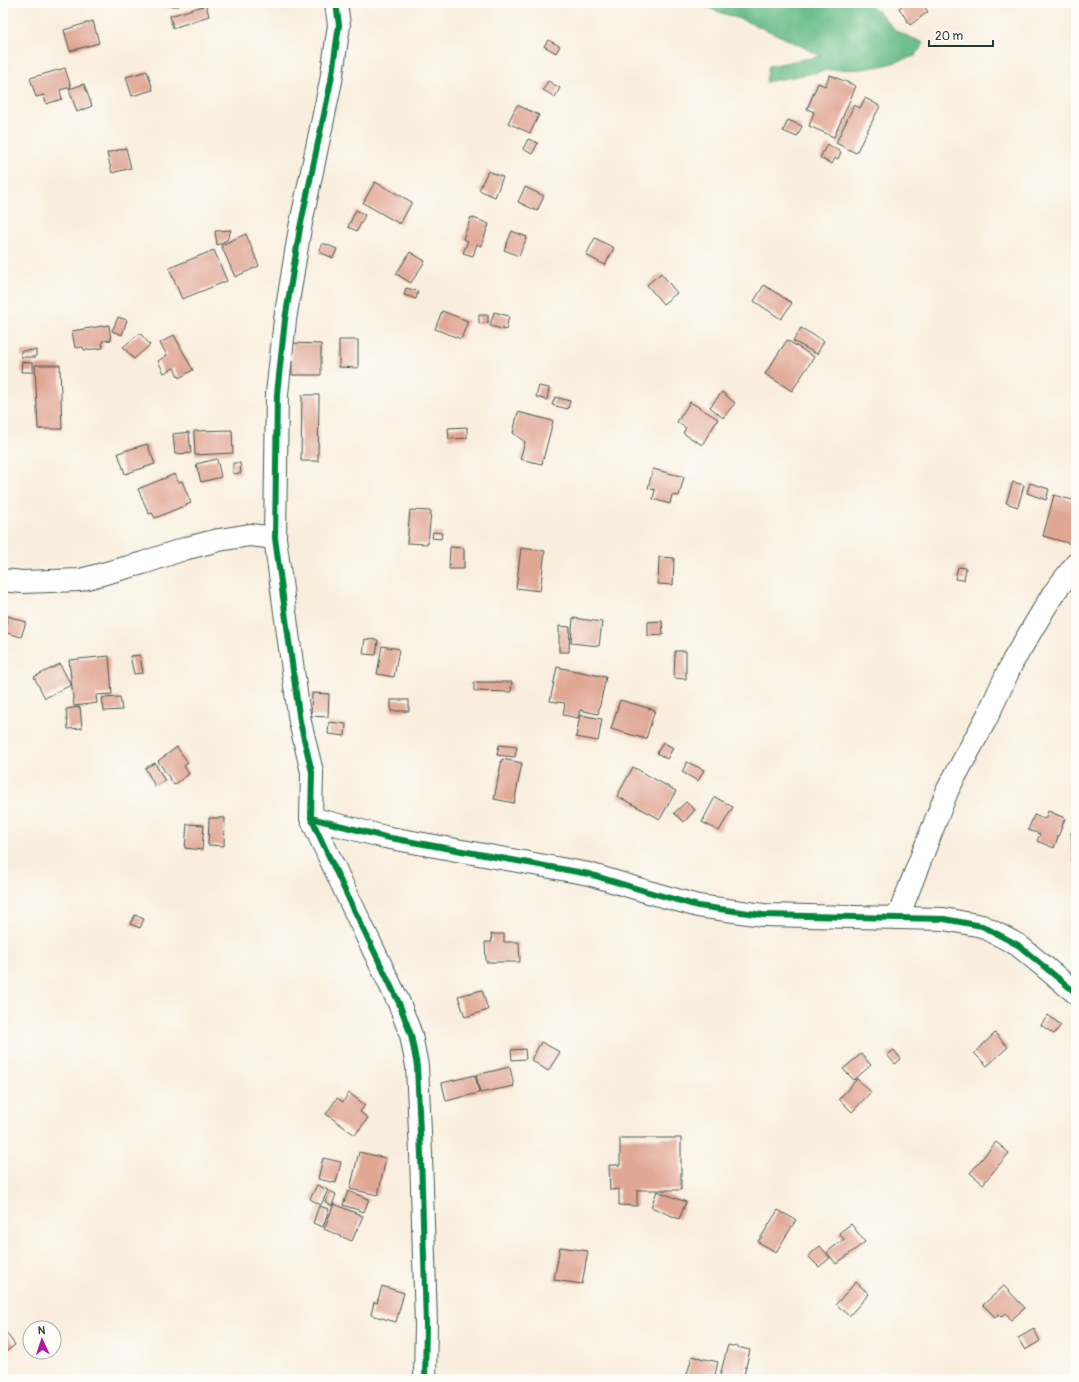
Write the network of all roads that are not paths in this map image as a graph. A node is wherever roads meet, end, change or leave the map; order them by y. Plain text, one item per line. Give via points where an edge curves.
1 (336, 3) edge
2 (275, 538) junction
3 (1076, 564) edge
4 (3, 580) edge
5 (311, 818) junction
6 (898, 917) junction
7 (1076, 993) edge
8 (425, 1379) edge

1 - 2 street via 339,25 331,81 300,228 285,320 277,394
2 - 4 street via 250,535 219,540 80,580
2 - 5 street via 300,722 312,772
3 - 6 street via 1053,594 1013,661 987,717 948,789
5 - 6 street via 385,837 589,874 698,906 763,915
5 - 8 street via 399,1003 411,1035 417,1066 422,1154
6 - 7 street via 944,919 982,926 1018,945

